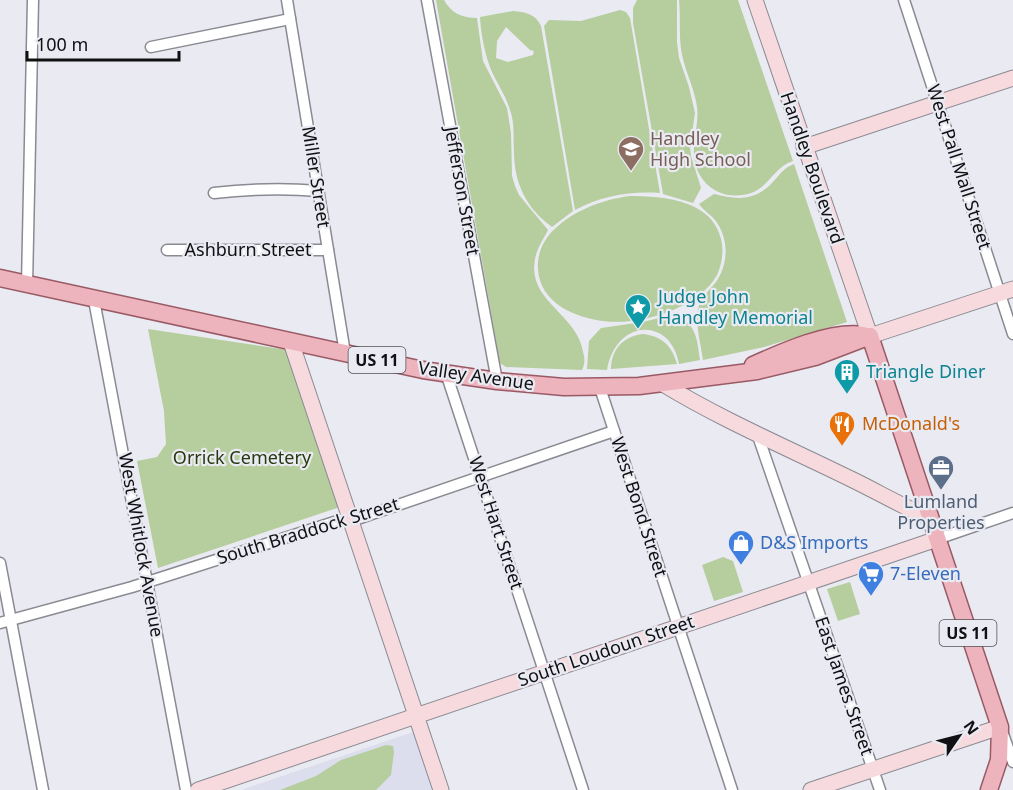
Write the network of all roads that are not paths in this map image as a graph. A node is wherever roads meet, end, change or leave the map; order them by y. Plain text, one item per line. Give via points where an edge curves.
1 (33, 0) edge
2 (287, 0) edge
3 (427, 0) edge
4 (755, 0) edge
5 (904, 0) edge
6 (290, 19) junction
7 (151, 47) dead end
8 (1013, 78) edge
9 (938, 103) junction
10 (804, 147) junction
11 (319, 191) junction
12 (214, 193) dead end
13 (167, 250) dead end
14 (328, 250) junction
15 (0, 278) edge
16 (27, 285) junction
17 (1006, 291) edge
18 (94, 300) junction
19 (1013, 334) edge
20 (870, 336) junction
21 (291, 342) junction
22 (345, 353) junction
23 (446, 374) junction
24 (497, 381) junction
25 (663, 384) junction
26 (600, 388) junction
27 (614, 431) junction
28 (758, 436) junction
29 (480, 476) junction
30 (1013, 513) edge
31 (350, 517) junction
32 (930, 518) junction
33 (937, 539) junction
34 (0, 562) edge
35 (148, 582) junction
36 (809, 583) junction
37 (5, 622) edge
38 (679, 627) junction
39 (545, 672) junction
40 (417, 715) junction
41 (1006, 725) edge
42 (1013, 762) edge
43 (873, 769) junction
44 (43, 790) edge
45 (186, 790) edge
46 (198, 790) edge
47 (441, 790) edge
48 (584, 790) edge
49 (732, 790) edge
50 (811, 790) edge
51 (880, 790) edge
52 (989, 790) edge

1 - 16 street
2 - 6 street, Miller Street
3 - 24 street, Jefferson Street
4 - 10 street, Handley Boulevard
5 - 9 street, West Pall Mall Street
6 - 7 street
6 - 11 street, Miller Street
8 - 9 street
9 - 10 street
9 - 17 street, West Pall Mall Street
10 - 20 street, Handley Boulevard
11 - 12 street via 245,189
11 - 14 street, Miller Street
13 - 14 street, Ashburn Street
14 - 22 street, Miller Street
15 - 16 main road, Valley Avenue / US 11
16 - 18 main road, Valley Avenue / US 11
17 - 19 street, West Pall Mall Street
17 - 20 street
18 - 21 main road, Valley Avenue / US 11
18 - 35 street, West Whitlock Avenue
20 - 25 main road, US 11 via 767,369
20 - 32 main road, US 11
21 - 22 main road, Valley Avenue / US 11
21 - 31 street
22 - 23 main road, Valley Avenue / US 11
23 - 24 main road, Valley Avenue / US 11
23 - 29 street, West Hart Street
24 - 26 main road, Valley Avenue / US 11
25 - 26 main road, Valley Avenue / US 11
25 - 28 street
26 - 27 street, West Bond Street
27 - 29 street, South Braddock Street
27 - 38 street, West Bond Street
28 - 32 street
28 - 36 street, East James Street
29 - 31 street, South Braddock Street via 360,518
29 - 39 street, West Hart Street
30 - 33 street, South Loudoun Street
31 - 35 street, South Braddock Street
31 - 40 street
32 - 33 main road, US 11
33 - 36 street, South Loudoun Street
33 - 41 main road, US 11
34 - 37 street
35 - 37 street, South Braddock Street
35 - 45 street, West Whitlock Avenue
36 - 38 street, South Loudoun Street
36 - 43 street, East James Street
37 - 44 street
38 - 39 street, South Loudoun Street
38 - 49 street, West Bond Street
39 - 40 street, South Loudoun Street
39 - 48 street, West Hart Street
40 - 46 street, South Loudoun Street
40 - 47 street
41 - 42 street
41 - 43 street
41 - 52 main road
43 - 50 street
43 - 51 street, East James Street

